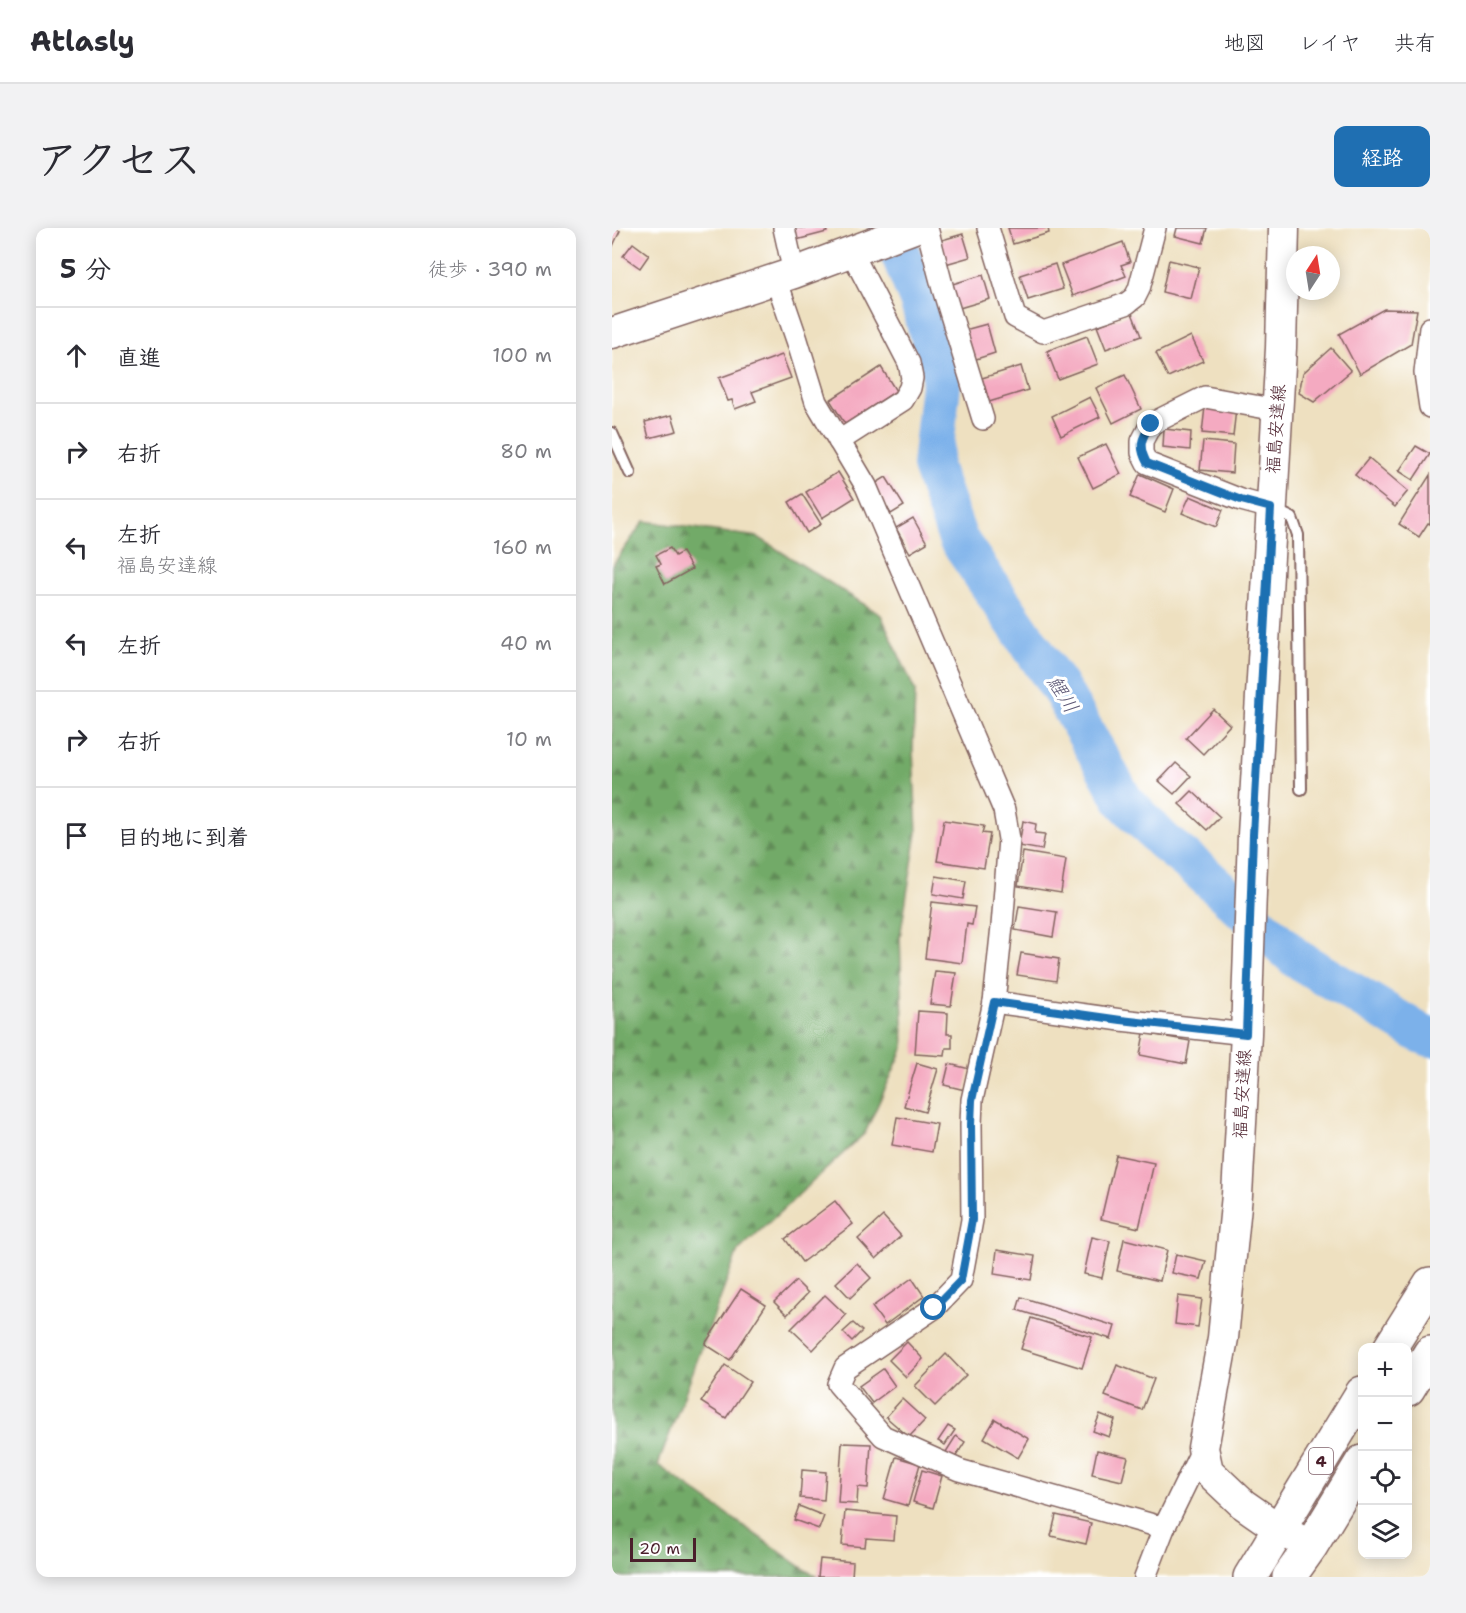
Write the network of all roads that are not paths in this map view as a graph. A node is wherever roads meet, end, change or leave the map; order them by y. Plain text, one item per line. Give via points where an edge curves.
1 (784, 228) edge
2 (914, 228) edge
3 (927, 228) edge
4 (988, 228) edge
5 (1155, 228) edge
6 (1284, 228) edge
7 (854, 250) junction
8 (785, 276) junction
9 (1430, 328) edge
10 (612, 333) edge
11 (1430, 407) edge
12 (1277, 410) junction
13 (983, 419) dead end
14 (612, 434) edge
15 (839, 441) junction
16 (630, 473) dead end
17 (1271, 508) junction
18 (1301, 789) dead end
19 (994, 1002) junction
20 (1246, 1034) junction
21 (1430, 1284) edge
22 (1393, 1343) edge
23 (1430, 1353) edge
24 (1412, 1381) edge
25 (1360, 1397) edge
26 (1203, 1448) junction
27 (1358, 1469) edge
28 (1164, 1528) junction
29 (1280, 1529) junction
30 (1311, 1546) junction
31 (1145, 1577) edge
32 (1250, 1577) edge
33 (1289, 1577) edge

1 - 8 street
2 - 7 main road
3 - 13 street
4 - 5 street via 1015,317 1043,332 1126,304 1135,297
6 - 12 main road, 福島安達線
7 - 8 main road
7 - 15 street via 909,363 912,378 903,400
8 - 10 main road
8 - 15 street via 816,402
9 - 11 street via 1425,372
12 - 17 main road, 福島安達線
12 - 17 street via 1205,397 1151,424 1142,441 1147,463
14 - 16 lane
15 - 19 street via 866,486 1004,810 1009,839
17 - 18 lane via 1292,518 1298,535
17 - 20 main road, 福島安達線
19 - 20 street
19 - 28 street via 972,1100 972,1220 961,1280 934,1308 845,1368 838,1384 883,1436 959,1470
20 - 26 main road, 福島安達線 via 1237,1194 1224,1327
21 - 22 highway
23 - 24 highway
25 - 29 highway, 4
26 - 28 street
26 - 29 main road, 福島安達線 via 1208,1471 1243,1504
27 - 30 highway, 4
28 - 31 street
29 - 30 main road, 福島安達線
29 - 32 highway, 4
30 - 33 highway, 4

